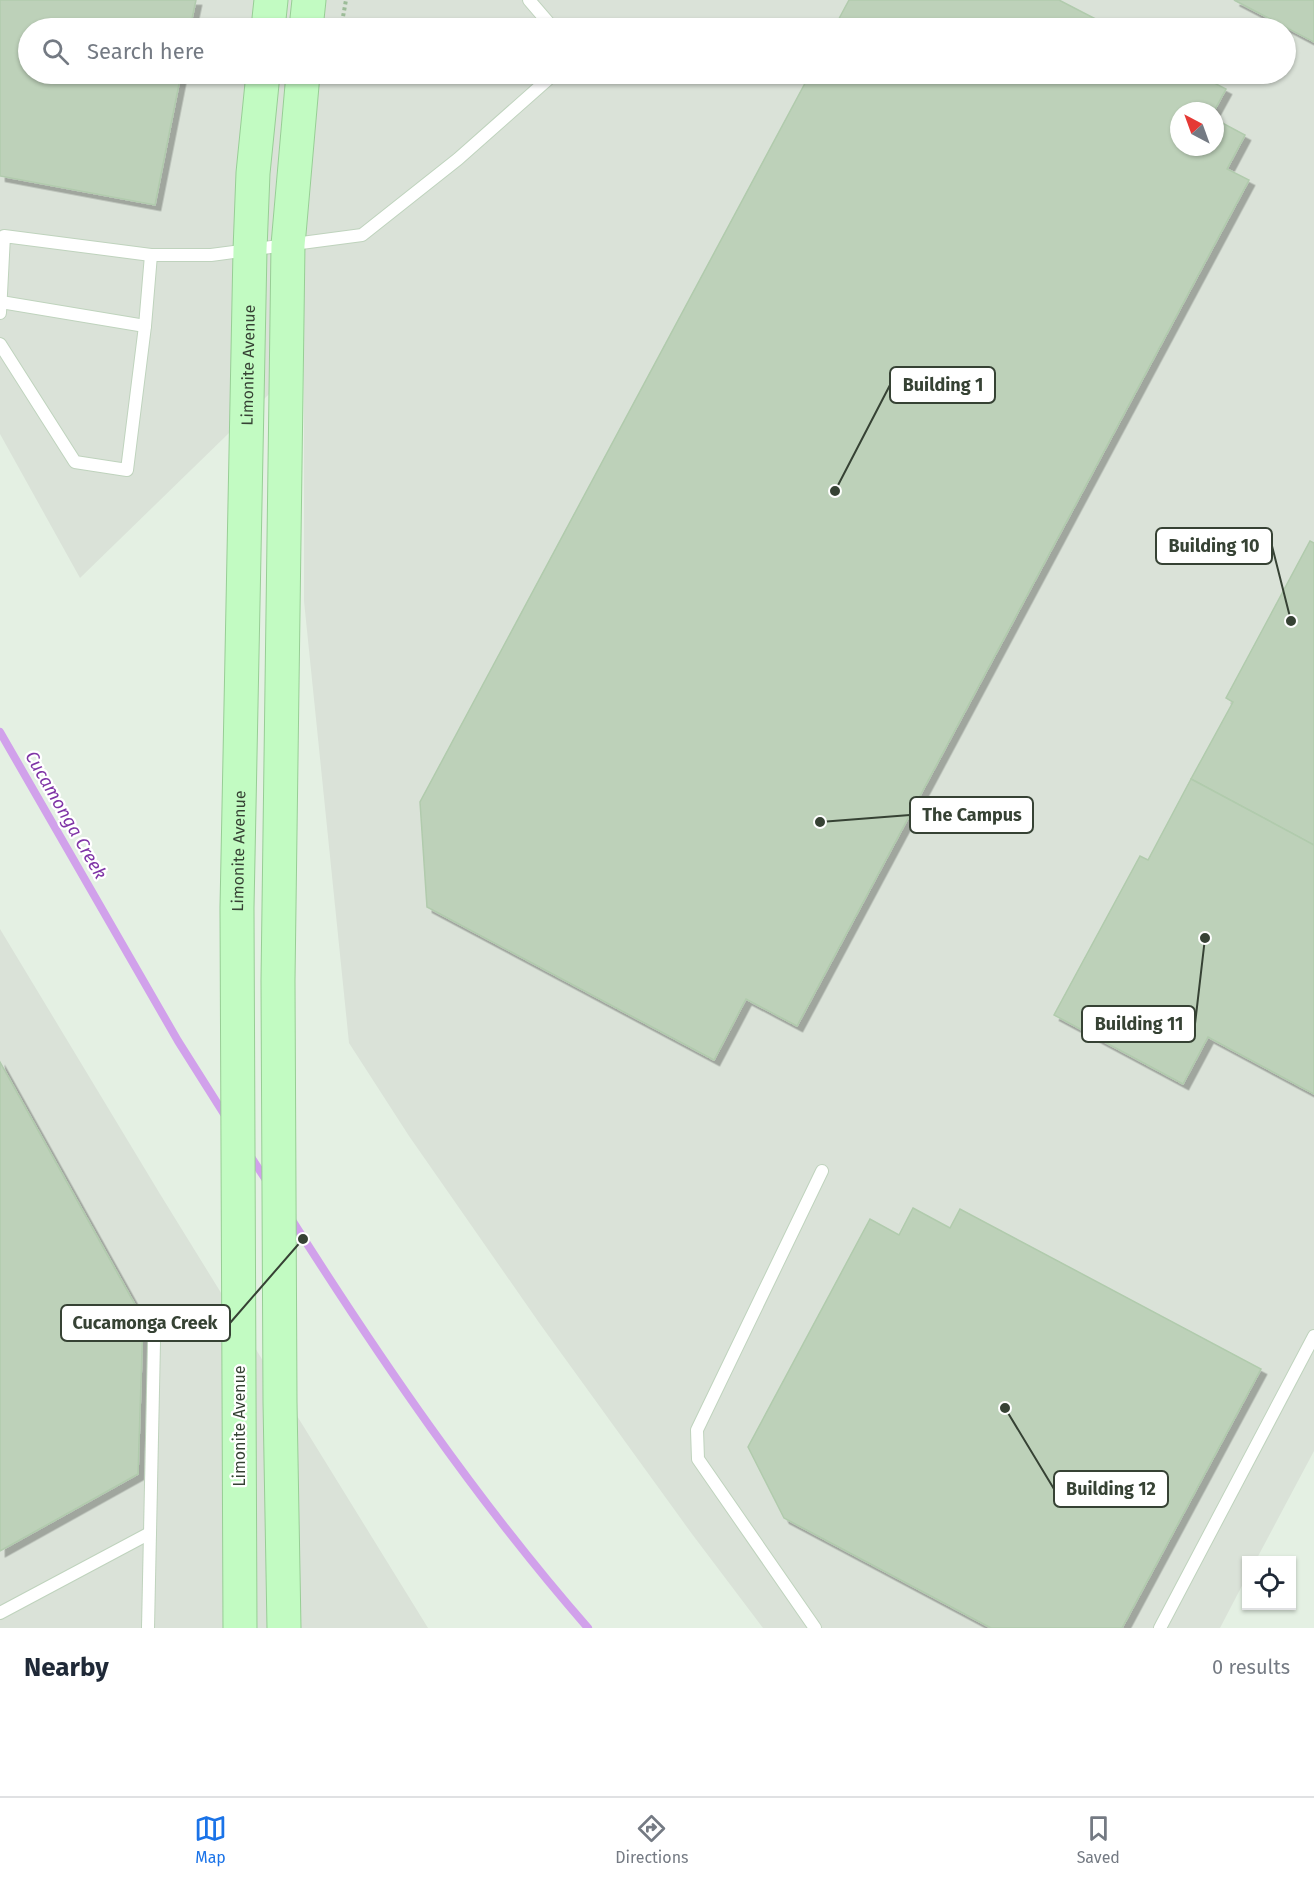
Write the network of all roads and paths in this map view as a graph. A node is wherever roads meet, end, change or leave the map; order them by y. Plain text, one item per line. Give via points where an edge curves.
1 (271, 0) edge
2 (309, 0) edge
3 (346, 0) edge
4 (529, 0) edge
5 (269, 18) edge
6 (307, 18) edge
7 (343, 18) edge
8 (545, 18) edge
9 (262, 84) edge
10 (302, 84) edge
11 (543, 84) edge
12 (2, 236) edge
13 (288, 245) junction
14 (250, 250) junction
15 (151, 255) junction
16 (1, 302) edge
17 (0, 313) edge
18 (145, 326) junction
19 (0, 344) edge
20 (822, 1171) dead end
21 (1314, 1336) edge
22 (154, 1342) dead end
23 (150, 1533) junction
24 (0, 1613) edge
25 (148, 1628) edge
26 (240, 1628) edge
27 (284, 1628) edge
28 (815, 1628) edge
29 (1160, 1628) edge

1 - 5 main road
2 - 6 main road
3 - 7 path
4 - 8 lane
9 - 14 main road, Limonite Avenue
10 - 13 main road
11 - 13 lane via 458,159 362,235
12 - 15 lane
12 - 16 lane
13 - 14 lane
13 - 27 main road via 278,980
14 - 15 lane via 211,255
14 - 26 main road, Limonite Avenue via 237,908
15 - 18 lane
16 - 17 lane
16 - 18 lane
18 - 19 lane via 127,470 75,462
20 - 28 lane via 697,1430 698,1459
21 - 29 lane
22 - 23 lane
23 - 24 lane
23 - 25 lane

